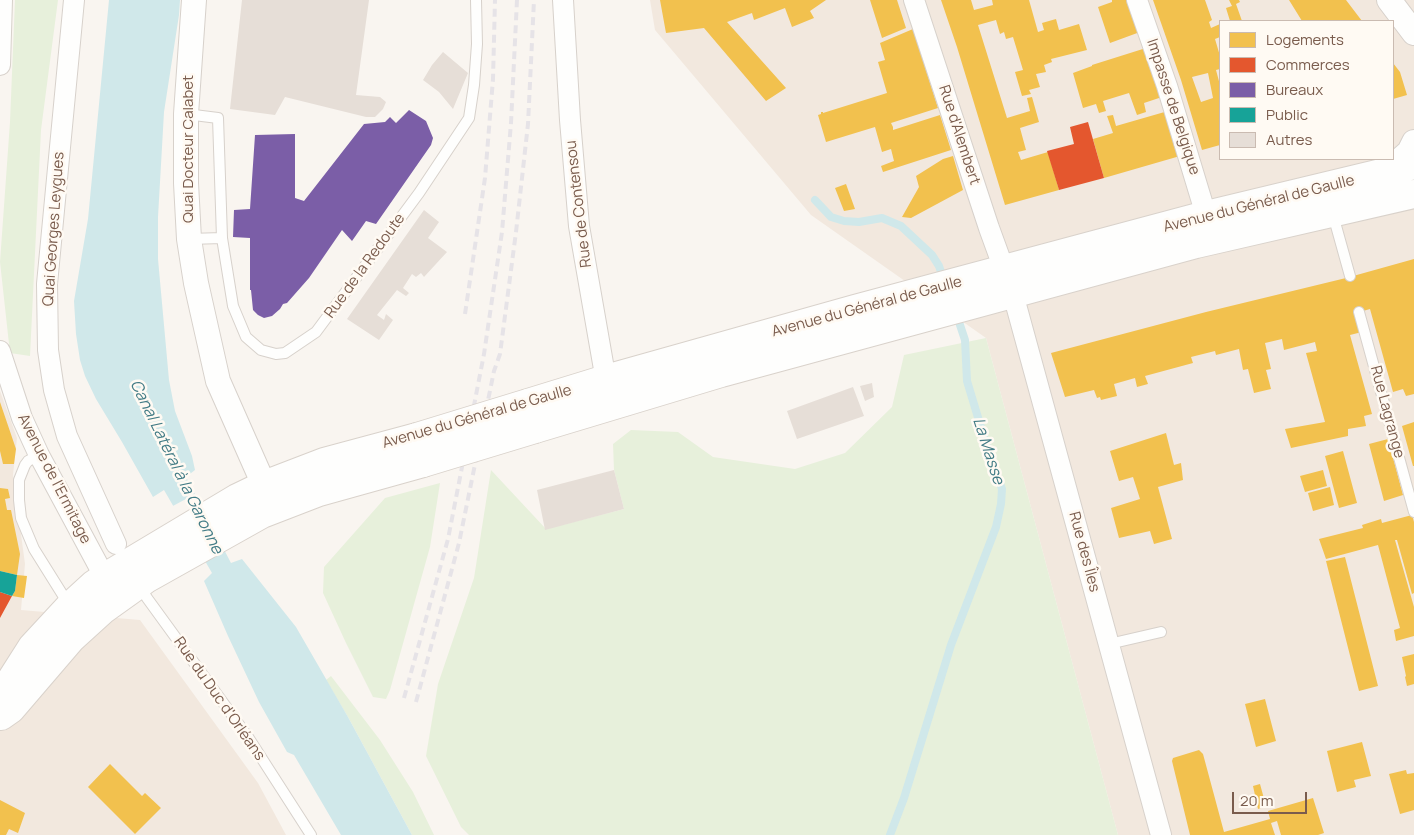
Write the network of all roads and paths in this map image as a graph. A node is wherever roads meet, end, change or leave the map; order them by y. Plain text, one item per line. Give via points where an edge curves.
1 (2, 0) edge
2 (74, 0) edge
3 (194, 0) edge
4 (476, 0) edge
5 (563, 0) edge
6 (914, 0) edge
7 (1137, 0) edge
8 (1401, 16) edge
9 (1, 42) edge
10 (1414, 52) edge
11 (0, 65) edge
12 (186, 114) junction
13 (1414, 142) edge
14 (1414, 165) edge
15 (1383, 173) junction
16 (1414, 188) edge
17 (1414, 194) edge
18 (1388, 200) junction
19 (1333, 213) junction
20 (1206, 215) junction
21 (222, 238) junction
22 (189, 239) junction
23 (1350, 276) dead end
24 (1004, 290) junction
25 (1359, 312) dead end
26 (0, 352) edge
27 (606, 379) junction
28 (609, 406) junction
29 (39, 455) junction
30 (255, 492) junction
31 (1414, 512) edge
32 (125, 567) junction
33 (72, 610) junction
34 (1161, 632) dead end
35 (1109, 644) junction
36 (10, 700) edge
37 (0, 716) edge
38 (311, 835) edge
39 (1161, 835) edge

1 - 9 street
2 - 32 street, Quai Georges Leygues via 47,284 48,350 54,390 67,436
3 - 12 street, Quai Docteur Calabet
4 - 21 lane, Rue de la Redoute via 477,44 469,118 316,332 285,353 276,354 261,350 246,337 233,306
5 - 27 street, Rue de Contensou via 579,226
6 - 24 street, Rue d'Alembert
7 - 20 street, Impasse de Belgique
8 - 10 street
9 - 11 street
12 - 21 lane, Rue de la Redoute via 218,118
12 - 22 street, Quai Docteur Calabet
13 - 15 street via 1409,152
14 - 15 main road, Avenue du Général de Gaulle
15 - 20 main road, Avenue du Général de Gaulle
16 - 18 street
17 - 18 main road, Avenue du Général de Gaulle
18 - 19 main road, Avenue du Général de Gaulle
19 - 23 lane
19 - 24 main road, Avenue du Général de Gaulle
20 - 24 main road, Avenue du Général de Gaulle
21 - 22 lane
22 - 30 street, Quai Docteur Calabet via 218,381
24 - 27 main road, Avenue du Général de Gaulle via 924,291
24 - 28 main road, Avenue du Général de Gaulle via 932,317
24 - 35 street, Rue des Îles
25 - 31 lane, Rue Lagrange
26 - 29 street, Avenue de l’Ermitage via 22,418
27 - 28 street, Rue de Contensou
27 - 30 main road, Avenue du Général de Gaulle, bridge via 324,462
28 - 30 main road, Avenue du Général de Gaulle, bridge via 319,492
29 - 32 street, Avenue de l’Ermitage
29 - 33 lane via 28,461 19,480 21,518 34,549
30 - 32 main road via 229,503
32 - 33 main road via 93,584
32 - 36 main road via 111,602
32 - 38 lane, Rue du Duc d'Orléans via 248,737
33 - 36 main road via 32,647 11,680
34 - 35 lane
35 - 39 street, Rue des Îles
36 - 37 main road via 10,709

